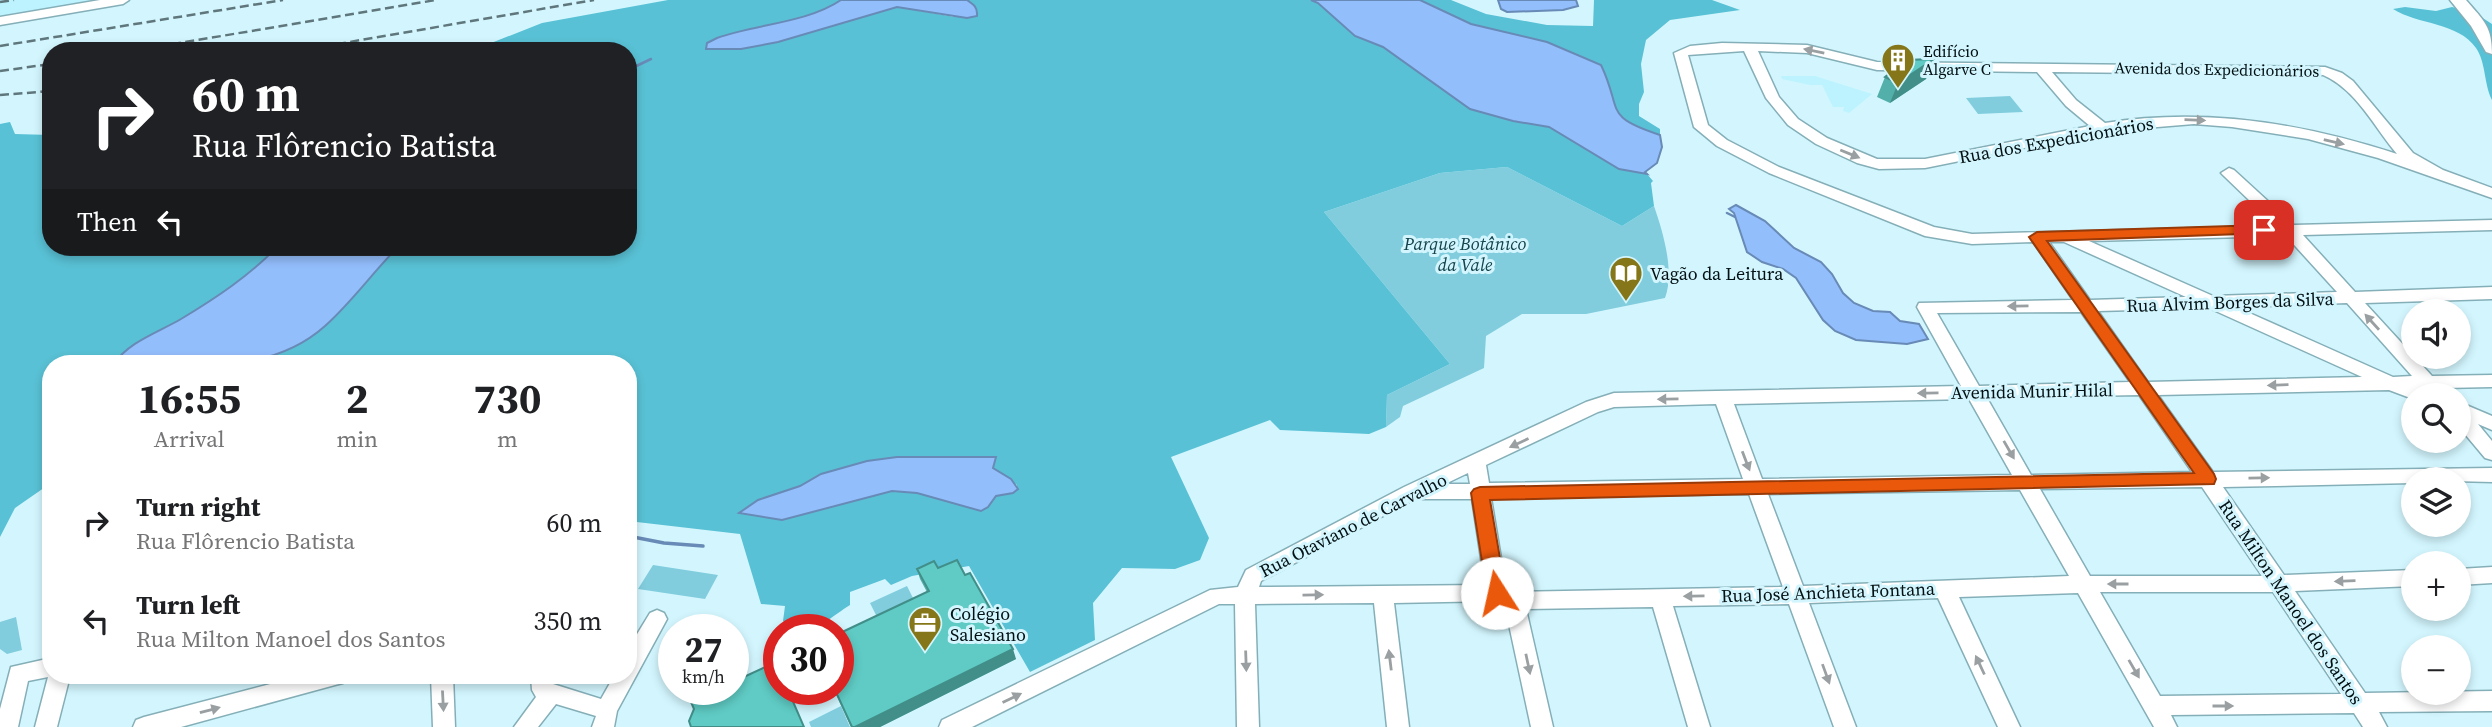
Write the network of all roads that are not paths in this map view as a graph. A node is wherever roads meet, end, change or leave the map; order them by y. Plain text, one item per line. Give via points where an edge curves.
1 (123, 0) edge
2 (2458, 0) edge
3 (2478, 0) edge
4 (0, 21) edge
5 (2492, 28) edge
6 (1750, 48) junction
7 (2492, 49) edge
8 (2039, 66) junction
9 (2104, 129) junction
10 (2437, 172) junction
11 (2229, 173) dead end
12 (2492, 193) edge
13 (2492, 225) edge
14 (2289, 229) junction
15 (2063, 236) junction
16 (2037, 237) junction
17 (2492, 293) edge
18 (2351, 298) junction
19 (2212, 303) junction
20 (2086, 306) junction
21 (2492, 381) edge
22 (2388, 382) junction
23 (2420, 383) edge
24 (2401, 384) edge
25 (2471, 384) edge
26 (2145, 390) junction
27 (1975, 392) junction
28 (1722, 397) junction
29 (1614, 400) joint
30 (2471, 414) edge
31 (2492, 423) edge
32 (2471, 429) edge
33 (2492, 453) edge
34 (1476, 463) junction
35 (2492, 475) edge
36 (2207, 479) junction
37 (2029, 484) junction
38 (1756, 488) junction
39 (1411, 492) junction
40 (1480, 493) junction
41 (2492, 575) edge
42 (2471, 576) edge
43 (2401, 578) edge
44 (2279, 583) junction
45 (2085, 584) junction
46 (1944, 588) junction
47 (1383, 594) junction
48 (1245, 595) junction
49 (1796, 595) junction
50 (1505, 597) junction
51 (1660, 597) junction
52 (657, 619) dead end
53 (637, 653) edge
54 (42, 669) edge
55 (9, 677) edge
56 (57, 684) edge
57 (305, 684) edge
58 (442, 684) edge
59 (621, 684) edge
60 (547, 685) edge
61 (2492, 701) edge
62 (2360, 705) junction
63 (2155, 706) junction
64 (604, 718) edge
65 (6, 727) edge
66 (46, 727) edge
67 (144, 727) edge
68 (444, 727) edge
69 (526, 727) edge
70 (950, 727) edge
71 (1248, 727) edge
72 (1398, 727) edge
73 (1542, 727) edge
74 (1699, 727) edge
75 (1845, 727) edge
76 (2009, 727) edge
77 (2166, 727) edge
78 (2376, 727) edge

1 - 4 street
2 - 7 main road
3 - 5 main road
8 -> 6 street, Avenida dos Expedicionários via 1877,66 1807,49
6 -> 9 street, Rua dos Expedicionários via 1766,92 1791,122 1813,139 1884,165 1937,161
6 - 16 street, Avenida dos Expedicionários via 1696,48 1681,53 1701,127 1722,144 1774,170 1931,232 1972,239
8 - 9 street via 2071,103
8 - 10 street, Avenida dos Expedicionários via 2332,72 2367,105 2404,153
9 -> 10 street, Rua dos Expedicionários via 2167,120 2224,122 2325,139
10 - 12 street, Rua dos Expedicionários
11 - 14 street
13 - 14 street
14 - 15 street
14 - 18 street
15 - 16 street
15 - 19 street
16 - 20 street, Rua Milton Manoel dos Santos
17 - 18 street, Rua Alvim Borges da Silva
18 - 19 street, Rua Alvim Borges da Silva
23 -> 18 street
19 - 20 street, Rua Alvim Borges da Silva
19 - 22 street
20 - 26 street, Rua Milton Manoel dos Santos
20 -> 27 street, Rua Alvim Borges da Silva via 1925,307
21 - 25 street
22 - 24 street
22 -> 26 street, Avenida Munir Hilal
26 - 27 street, Avenida Munir Hilal
26 - 36 street, Rua Milton Manoel dos Santos
27 -> 28 street, Avenida Munir Hilal
27 -> 37 street
28 -> 29 street, Avenida Munir Hilal
28 -> 38 street
29 -> 34 street, Rua Otaviano de Carvalho
30 - 31 street
32 - 33 street
34 - 39 street, Rua Otaviano de Carvalho
34 - 40 street
36 -> 35 street
36 - 37 street
36 - 44 street, Rua Milton Manoel dos Santos
37 - 38 street
37 - 45 street
38 - 40 street
38 - 49 street
39 - 40 street
39 - 48 street, Rua Otaviano de Carvalho via 1253,576
40 - 50 street
41 - 42 street
43 -> 44 street, Rua José Anchieta Fontana
44 -> 45 street, Rua José Anchieta Fontana
44 - 62 street, Rua Milton Manoel dos Santos
45 - 46 street, Rua José Anchieta Fontana
45 -> 63 street
46 - 49 street, Rua José Anchieta Fontana
76 -> 46 street
48 -> 47 street, Rua José Anchieta Fontana
47 - 50 street, Rua José Anchieta Fontana
72 -> 47 street
70 -> 48 street, Rua Otaviano de Carvalho via 1217,596
48 -> 71 street
49 -> 51 street, Rua José Anchieta Fontana
49 -> 75 street
50 - 51 street, Rua José Anchieta Fontana
50 -> 73 street
51 - 74 street
52 - 53 street
54 - 55 street
55 - 65 street
56 - 66 street
67 -> 57 street
58 -> 68 street
59 - 64 street
60 - 64 street
60 - 69 street
61 - 62 street
63 -> 62 street
62 - 78 street, Rua Milton Manoel dos Santos
63 - 77 street

